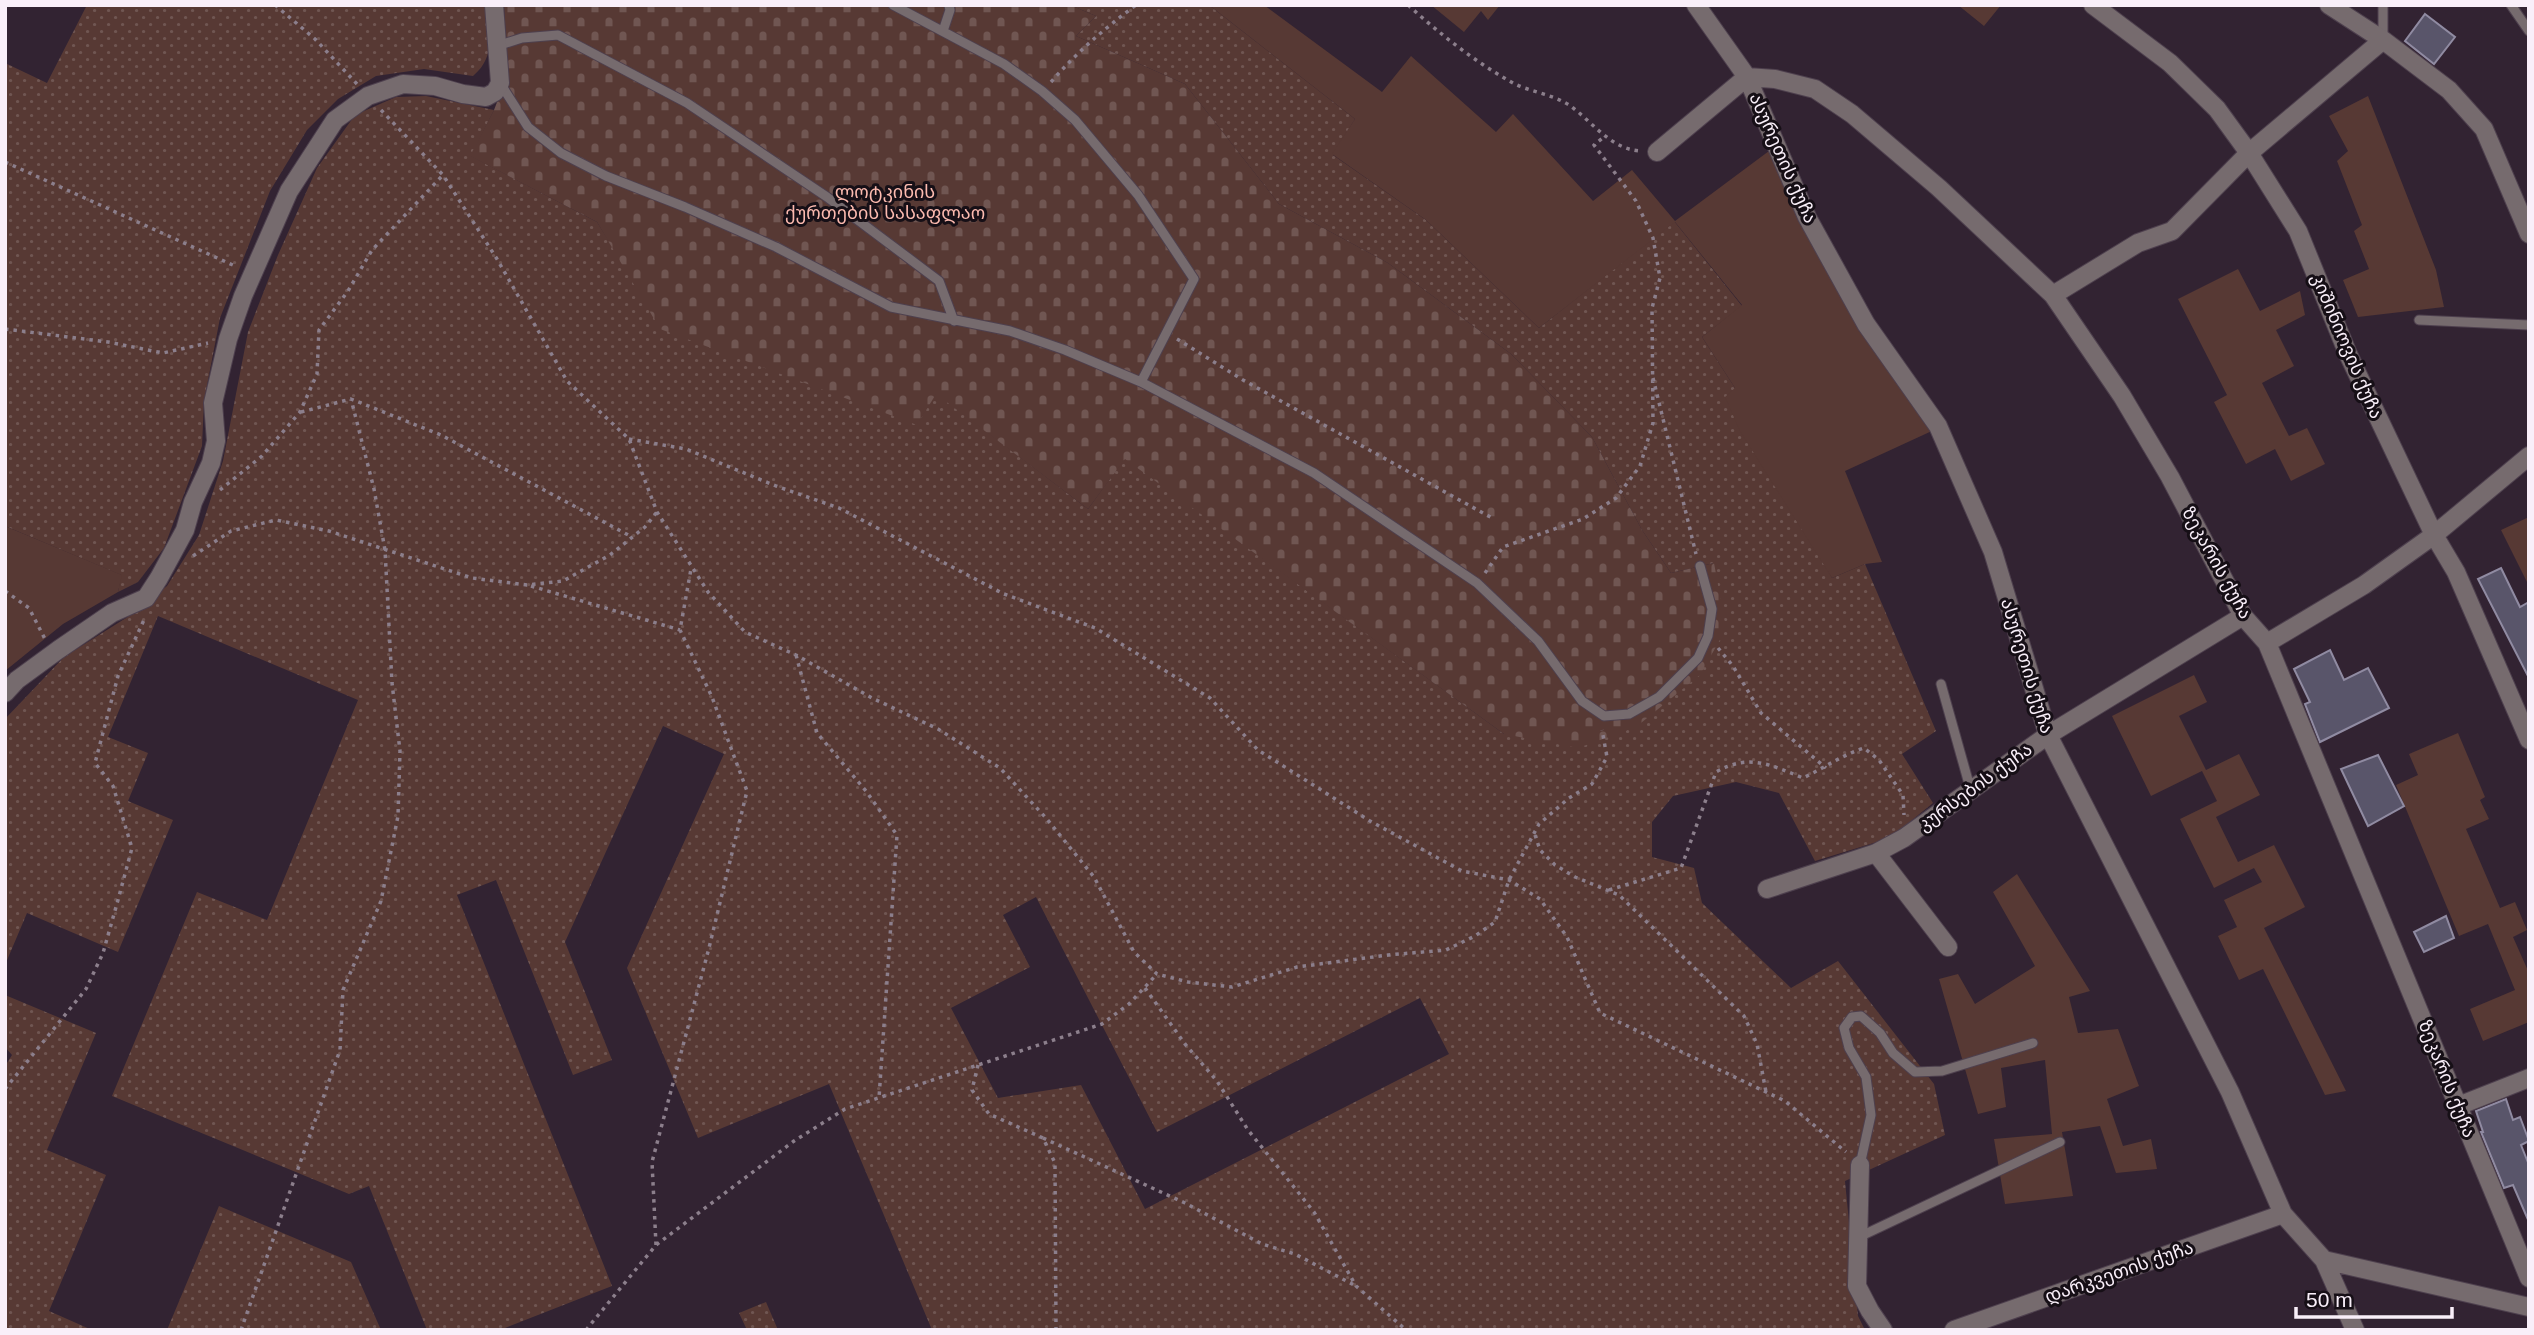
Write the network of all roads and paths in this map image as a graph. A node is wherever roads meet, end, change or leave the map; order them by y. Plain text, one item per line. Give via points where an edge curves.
1 (275, 5) edge
2 (494, 5) edge
3 (893, 5) edge
4 (949, 5) edge
5 (1136, 5) edge
6 (1408, 5) edge
7 (1696, 5) edge
8 (2092, 5) edge
9 (2329, 5) edge
10 (2383, 5) edge
11 (2511, 5) edge
12 (943, 31) junction
13 (2529, 31) edge
14 (2383, 40) junction
15 (497, 46) junction
16 (1747, 77) junction
17 (500, 83) junction
18 (1042, 92) junction
19 (368, 96) junction
20 (1605, 136) junction
21 (1657, 152) joint
22 (2249, 153) junction
23 (5, 162) edge
24 (443, 175) junction
25 (2529, 234) edge
26 (253, 274) junction
27 (2053, 295) junction
28 (2419, 320) dead end
29 (954, 321) junction
30 (2529, 325) edge
31 (5, 329) edge
32 (1167, 333) junction
33 (228, 339) junction
34 (1651, 370) junction
35 (1141, 382) junction
36 (351, 399) junction
37 (300, 412) junction
38 (629, 439) junction
39 (2529, 456) edge
40 (193, 502) junction
41 (657, 512) junction
42 (1492, 518) dead end
43 (2434, 535) junction
44 (632, 537) junction
45 (385, 550) junction
46 (190, 558) dead end
47 (1700, 566) joint
48 (692, 567) junction
49 (1477, 583) junction
50 (527, 585) junction
51 (5, 591) edge
52 (146, 598) junction
53 (2243, 616) junction
54 (680, 630) junction
55 (1708, 636) junction
56 (2267, 643) junction
57 (51, 654) junction
58 (796, 655) junction
59 (1941, 684) dead end
60 (5, 693) edge
61 (1594, 709) junction
62 (2048, 736) junction
63 (2529, 740) edge
64 (1826, 768) junction
65 (1971, 791) junction
66 (1534, 833) junction
67 (1904, 838) junction
68 (1876, 853) junction
69 (1509, 880) junction
70 (1766, 889) dead end
71 (1609, 890) junction
72 (1948, 947) dead end
73 (1157, 974) junction
74 (1144, 988) junction
75 (2033, 1043) dead end
76 (978, 1065) junction
77 (2529, 1078) edge
78 (5, 1089) edge
79 (1766, 1092) junction
80 (879, 1098) junction
81 (2458, 1106) junction
82 (1043, 1138) junction
83 (2060, 1142) dead end
84 (1860, 1164) junction
85 (2283, 1214) junction
86 (1858, 1237) junction
87 (656, 1245) junction
88 (2324, 1260) junction
89 (2529, 1278) edge
90 (1356, 1286) junction
91 (2529, 1307) edge
92 (241, 1330) edge
93 (586, 1330) edge
94 (1056, 1330) edge
95 (1406, 1330) edge
96 (1883, 1330) edge
97 (1954, 1330) edge
98 (2355, 1330) edge

1 - 19 path via 315,39
2 - 15 street
3 - 12 lane
4 - 12 lane
5 - 18 path via 1076,54
6 - 20 path via 1439,33 1514,83 1567,104
7 - 16 street, ასურეთის ქუჩა
8 - 22 street, კიშინიოვის ქუჩა via 2170,63 2217,109
9 - 14 street
10 - 14 lane
11 - 13 lane
12 - 18 lane via 1004,64
14 - 22 street
14 - 25 street via 2449,90 2484,129
15 - 17 street
15 - 29 lane via 558,35 687,103 827,197 939,281
16 - 21 street
16 - 27 street, ზეკარის ქუჩა via 1815,89 1852,114
16 - 62 street, ასურეთის ქუჩა via 1807,217 1866,324 1938,426 1993,552
17 - 19 street via 486,97 403,84
17 - 29 lane via 528,127 561,153 776,247 891,307
18 - 32 lane via 1075,120 1138,195 1194,279
19 - 24 path
19 - 26 street via 335,120 289,191
20 - 21 path via 1627,150
20 - 34 path via 1594,145 1636,201 1653,238 1660,278 1652,307
22 - 27 street via 2172,231 2138,243
22 - 43 street, კიშინიოვის ქუჩა via 2298,231 2348,354
23 - 26 path
24 - 37 path via 372,250 318,330 317,374
24 - 38 path via 567,381
26 - 33 street
27 - 53 street, ზეკარის ქუჩა via 2164,465
28 - 30 lane
29 - 35 lane via 1010,331
31 - 33 path via 163,353
32 - 35 lane
32 - 42 path
33 - 40 street via 212,403 216,441
34 - 47 path
34 - 49 path via 1653,423 1640,466 1616,498 1583,519 1503,547
35 - 49 lane via 1314,473
36 - 37 path
36 - 44 path via 441,435
36 - 45 path
37 - 40 path via 262,456 225,488
38 - 41 path
38 - 69 path via 685,449 839,508 1004,594 1095,628 1210,698 1258,751 1370,821 1462,871
39 - 43 street
40 - 52 street via 185,530
41 - 44 path
41 - 48 path
43 - 56 street via 2364,585
43 - 63 street, კიშინიოვის ქუჩა via 2456,572
44 - 50 path via 563,582
45 - 46 path via 276,520 231,531
45 - 50 path via 472,578
45 - 92 path via 400,751 398,816 381,901 343,990 340,1050
47 - 55 lane via 1713,609
48 - 54 path
48 - 58 path via 745,632
49 - 61 lane via 1538,641 1582,701
50 - 54 path
51 - 57 path via 29,608
52 - 57 street via 112,613
52 - 78 path via 148,614 118,676 95,763 113,786 132,848 107,940 86,989
53 - 56 street, ზეკარის ქუჩა
53 - 62 street, კურსების ქუჩა
54 - 87 path via 712,697 747,791 652,1162
55 - 61 lane via 1698,658 1659,697 1629,714 1604,716
55 - 64 path via 1733,666 1761,713
56 - 81 street, ზეკარის ქუჩა
57 - 60 street
58 - 73 path via 938,729 1000,768 1094,877 1134,952
58 - 80 path via 817,733 897,835
59 - 65 lane
61 - 66 path via 1607,757 1592,784 1569,798
62 - 65 street, კურსების ქუჩა
62 - 85 street, ასურეთის ქუჩა via 2231,1091
64 - 67 path via 1845,754 1864,748 1879,760 1903,795
64 - 71 path via 1803,778 1768,764 1732,763 1716,772 1681,868
65 - 67 street, კურსების ქუჩა
66 - 69 path
66 - 71 path via 1540,850 1555,865
67 - 68 street, კურსების ქუჩა
68 - 70 street, კურსების ქუჩა
68 - 72 street
69 - 73 path via 1495,922 1446,950 1297,967 1232,987
69 - 79 path via 1540,899 1567,937 1600,1013
71 - 79 path via 1744,1016 1758,1044
73 - 74 path
74 - 76 path via 1102,1024
74 - 90 path via 1314,1212
75 - 84 lane via 1942,1071 1916,1072 1861,1016 1852,1017 1844,1028 1849,1048 1866,1077 1871,1115
76 - 80 path
76 - 82 path via 972,1090 989,1114
77 - 81 street
79 - 84 path via 1785,1101
80 - 87 path via 845,1109 794,1141
81 - 89 street, ზეკარის ქუჩა
82 - 90 path
82 - 94 path via 1055,1163
83 - 86 lane
84 - 86 street
85 - 88 street, ასურეთის ქუჩა
85 - 97 street, დარკვეთის ქუჩა
86 - 96 street via 1857,1286
87 - 93 path
88 - 91 street
88 - 98 street, ასურეთის ქუჩა
90 - 95 path

